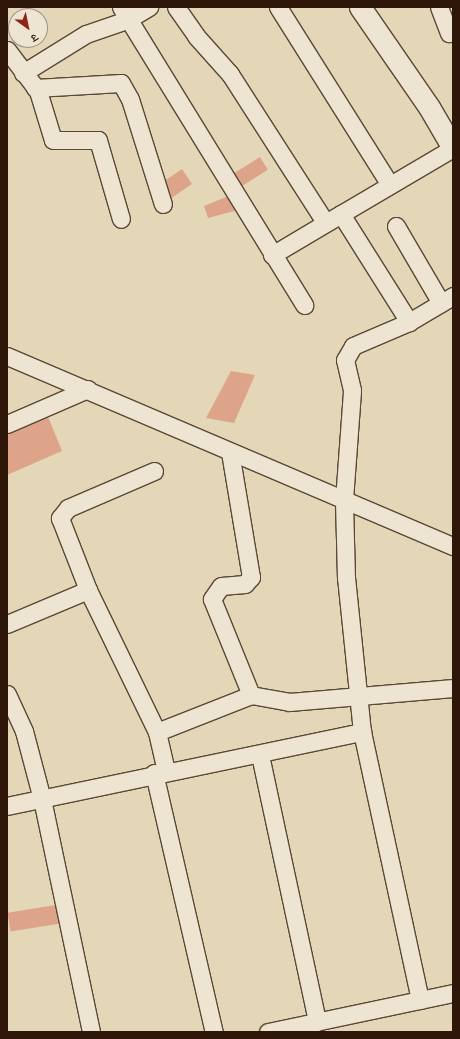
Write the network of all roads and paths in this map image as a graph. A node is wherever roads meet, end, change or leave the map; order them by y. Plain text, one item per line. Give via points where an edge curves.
1 (149, 7) edge
2 (176, 7) edge
3 (278, 7) edge
4 (360, 7) edge
5 (439, 7) edge
6 (124, 13) edge
7 (449, 33) dead end
8 (7, 50) edge
9 (23, 73) junction
10 (35, 88) junction
11 (453, 148) edge
12 (390, 185) junction
13 (163, 204) dead end
14 (341, 214) junction
15 (121, 219) dead end
16 (325, 222) junction
17 (396, 226) dead end
18 (272, 255) junction
19 (447, 300) edge
20 (304, 305) dead end
21 (409, 322) junction
22 (7, 356) edge
23 (88, 389) junction
24 (7, 424) edge
25 (230, 452) junction
26 (154, 471) dead end
27 (344, 500) junction
28 (453, 546) edge
29 (88, 590) junction
30 (7, 624) edge
31 (453, 688) edge
32 (7, 694) edge
33 (251, 695) junction
34 (359, 698) junction
35 (157, 732) junction
36 (362, 732) junction
37 (260, 755) junction
38 (160, 772) junction
39 (42, 799) junction
40 (7, 806) edge
41 (453, 993) edge
42 (420, 1000) junction
43 (317, 1022) junction
44 (91, 1032) edge
45 (214, 1032) edge
46 (268, 1032) edge

1 - 6 street
2 - 16 street via 196,36 230,74
3 - 12 street
4 - 11 street via 425,100
5 - 7 street
6 - 9 street
6 - 18 street
8 - 9 street
9 - 10 street
10 - 13 street via 121,83 130,99
10 - 15 street via 53,140 98,140
11 - 12 street
12 - 14 street
14 - 16 street
14 - 21 street
16 - 18 street
17 - 19 street
18 - 20 street
19 - 21 street
21 - 27 street via 375,335 345,354 352,390
22 - 23 street
23 - 24 street
23 - 25 street
25 - 27 street
25 - 33 street via 251,577 245,584 221,586 212,599
26 - 29 street via 62,513 60,524
27 - 28 street
27 - 34 street via 346,578
29 - 30 street
29 - 35 street
31 - 34 street
32 - 39 street via 24,731
33 - 34 street via 289,702
33 - 35 street
34 - 36 street
35 - 38 street
36 - 37 street
36 - 42 street
37 - 38 street
37 - 43 street
38 - 39 street
38 - 45 street
39 - 40 street
39 - 44 street
41 - 42 street
42 - 43 street
43 - 46 street

